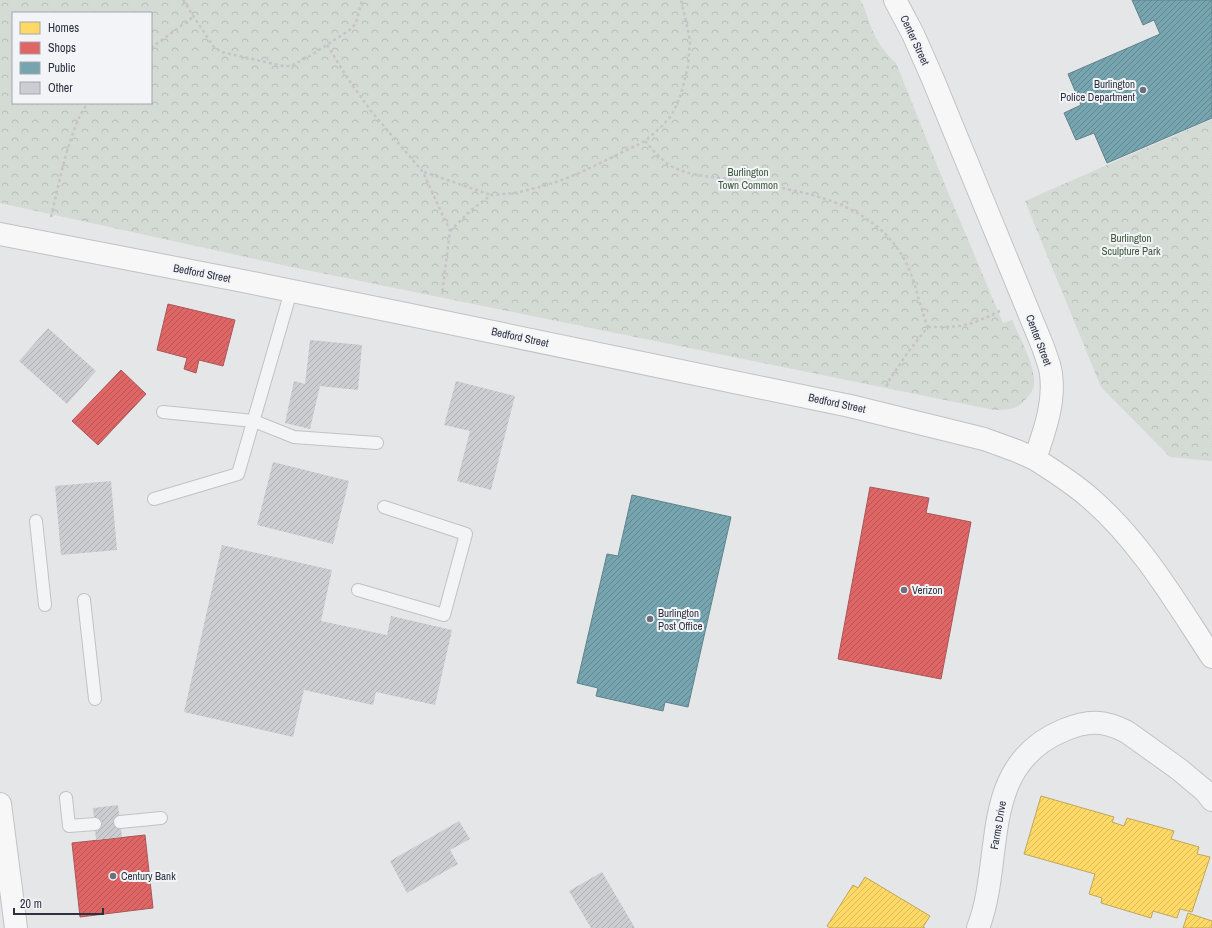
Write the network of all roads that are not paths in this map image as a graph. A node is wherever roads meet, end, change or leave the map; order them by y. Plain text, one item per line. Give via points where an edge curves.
1 (895, 0) edge
2 (0, 234) edge
3 (291, 291) junction
4 (163, 412) dead end
5 (254, 421) junction
6 (377, 443) dead end
7 (1035, 459) junction
8 (154, 500) dead end
9 (384, 507) dead end
10 (36, 521) dead end
11 (358, 590) dead end
12 (84, 600) dead end
13 (46, 605) dead end
14 (1212, 658) edge
15 (95, 700) dead end
16 (66, 798) dead end
17 (1212, 800) edge
18 (0, 804) edge
19 (161, 818) dead end
20 (120, 822) dead end
21 (95, 824) dead end
22 (16, 928) edge
23 (978, 928) edge

1 - 7 main road, Center Street via 941,97 1049,366 1052,383 1050,407
2 - 3 main road, Bedford Street
3 - 5 lane
3 - 7 main road, Bedford Street via 882,413 984,439
4 - 5 lane
5 - 6 lane via 294,437
5 - 8 lane via 238,474
7 - 14 main road via 1090,498 1135,544
9 - 11 lane via 466,534 444,615
10 - 13 lane
12 - 15 lane
16 - 21 lane via 69,826
17 - 23 street, Farms Drive via 1180,770 1131,735 1110,724 1090,723 1070,727 1052,735 1035,747 1023,760 1006,786 998,816 987,892
18 - 22 main road
19 - 20 lane

